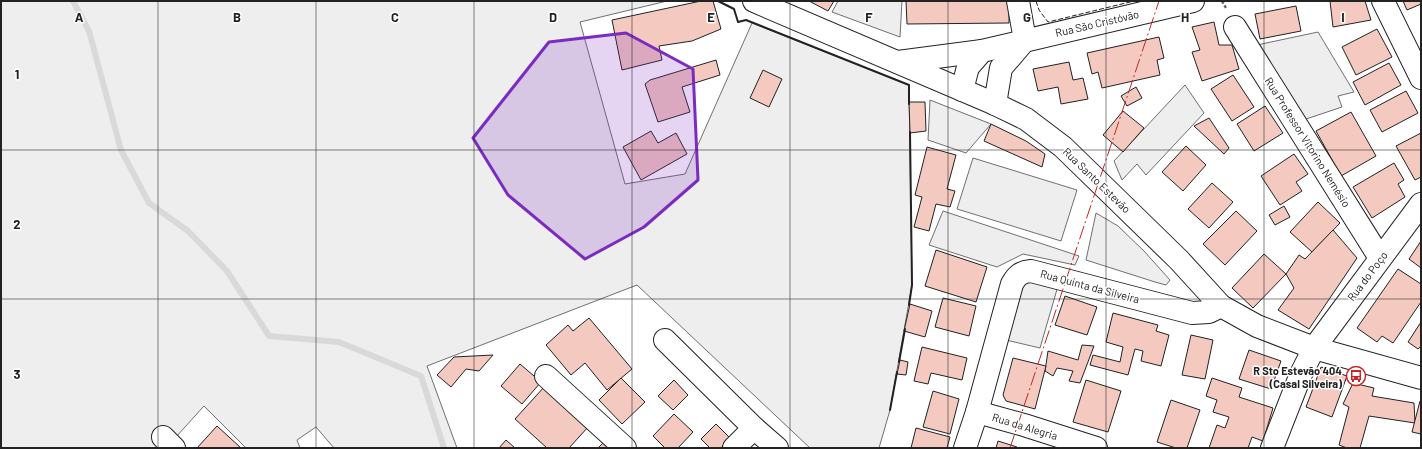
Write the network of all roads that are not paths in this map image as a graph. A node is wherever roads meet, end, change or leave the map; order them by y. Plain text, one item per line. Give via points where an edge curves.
1 (754, 1) edge
2 (1018, 1) edge
3 (1193, 1) edge
4 (1383, 2) edge
5 (1235, 27) dead end
6 (1025, 40) junction
7 (982, 51) junction
8 (898, 62) junction
9 (1421, 78) edge
10 (962, 90) junction
11 (995, 104) junction
12 (1421, 204) edge
13 (1380, 258) junction
14 (1221, 306) junction
15 (665, 340) dead end
16 (1314, 348) junction
17 (546, 376) dead end
18 (1421, 378) edge
19 (977, 412) junction
20 (754, 428) junction
21 (625, 448) edge
22 (734, 448) edge
23 (777, 448) edge
24 (965, 448) edge
25 (1096, 448) edge
26 (1272, 448) edge

1 - 8 street, Rua Santo Estevão
2 - 6 street
3 - 6 street, Rua São Cristóvão
4 - 9 street
5 - 13 street, Rua Professor Vitorino Nemésio
6 - 7 street, Rua São Cristóvão
6 - 11 street via 1002,68
7 - 8 street, Rua São Cristóvão
7 - 10 street via 968,67
8 - 10 street, Rua Santo Estevão
10 - 11 street, Rua Santo Estevão
11 - 14 street, Rua Santo Estevão via 1026,119 1063,147 1179,260
12 - 13 street, Rua do Poço
13 - 16 street, Rua do Poço
14 - 16 street, Rua Santo Estevão via 1256,326
14 - 19 street, Rua Quinta da Silveira via 1209,312 1192,314 1031,271 1017,275 1012,284
15 - 20 street
16 - 18 street, Rua Santo Estevão
16 - 26 street, Rua do Poço
17 - 21 street
19 - 24 street, Rua Quinta da Silveira
19 - 25 street, Rua da Alegria
20 - 22 street
20 - 23 street

